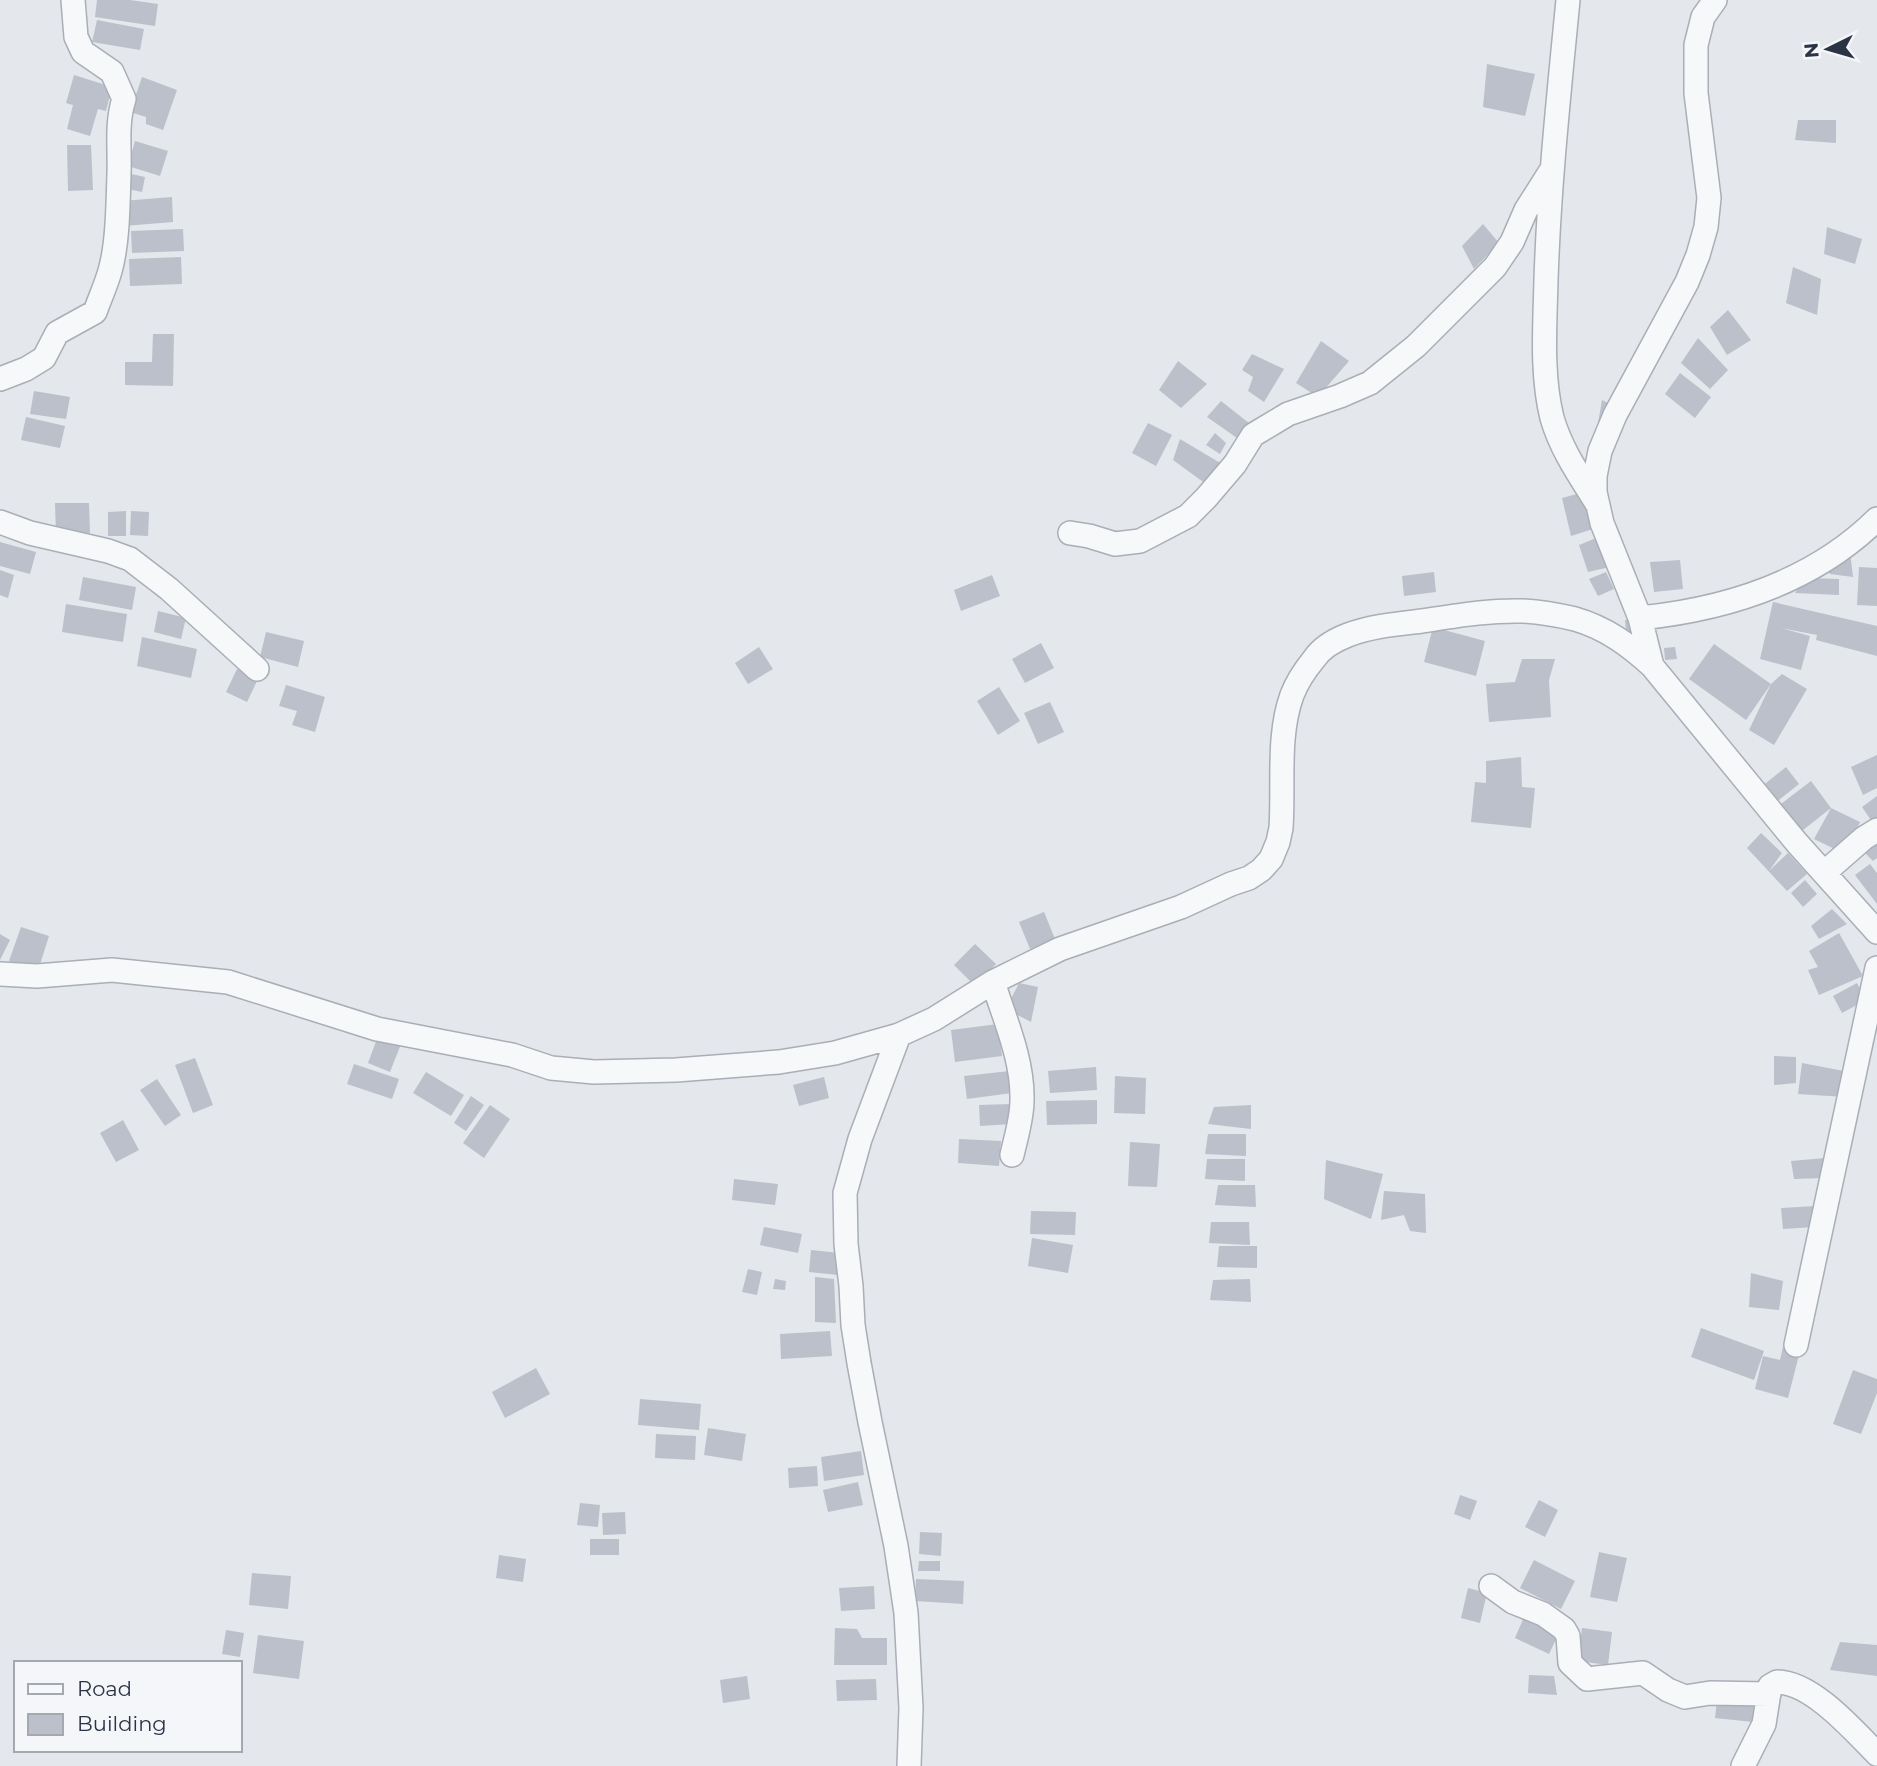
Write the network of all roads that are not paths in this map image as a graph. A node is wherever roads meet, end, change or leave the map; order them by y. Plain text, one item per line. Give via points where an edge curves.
1 (73, 0) edge
2 (1568, 0) edge
3 (1715, 0) edge
4 (1552, 169) junction
5 (0, 379) edge
6 (1597, 504) junction
7 (1877, 519) edge
8 (0, 522) edge
9 (1070, 533) dead end
10 (1640, 618) junction
11 (1652, 666) junction
12 (257, 669) dead end
13 (1877, 830) edge
14 (1824, 873) junction
15 (1877, 932) edge
16 (1877, 968) edge
17 (0, 974) edge
18 (993, 982) junction
19 (899, 1035) junction
20 (1012, 1154) dead end
21 (1796, 1345) dead end
22 (1491, 1586) dead end
23 (1769, 1694) junction
24 (1877, 1754) edge
25 (909, 1766) edge
26 (1743, 1766) edge

1 - 5 street via 76,37 83,52 112,72 124,99 119,118 111,269 95,312 57,333 44,358
2 - 4 street
3 - 6 street via 1703,17 1696,45 1696,93 1709,198 1706,227 1687,282 1600,451 1595,476
4 - 6 street via 1545,311 1551,414 1563,448
4 - 9 street via 1495,267 1416,346 1370,383 1288,414 1253,435 1235,464 1188,516 1140,541 1115,544
6 - 10 street
7 - 10 street via 1836,553 1773,588 1698,610
8 - 12 street via 130,559
10 - 11 street
11 - 14 street
11 - 18 street via 1611,633 1574,619 1535,612 1464,615 1366,629 1339,639 1316,655 1292,695 1284,737 1281,828 1274,853 1261,870 1181,907 1060,949
13 - 14 street
14 - 15 street
16 - 21 street
17 - 19 street via 112,970 228,982 377,1029 512,1055 551,1068 594,1072 779,1062 835,1053
18 - 19 street
18 - 20 street via 1022,1086
19 - 25 street via 845,1193 853,1325 906,1613
22 - 23 street via 1564,1629 1570,1663 1587,1679 1643,1672 1685,1697
23 - 24 street via 1770,1686 1777,1682 1802,1688
23 - 26 street via 1764,1724

